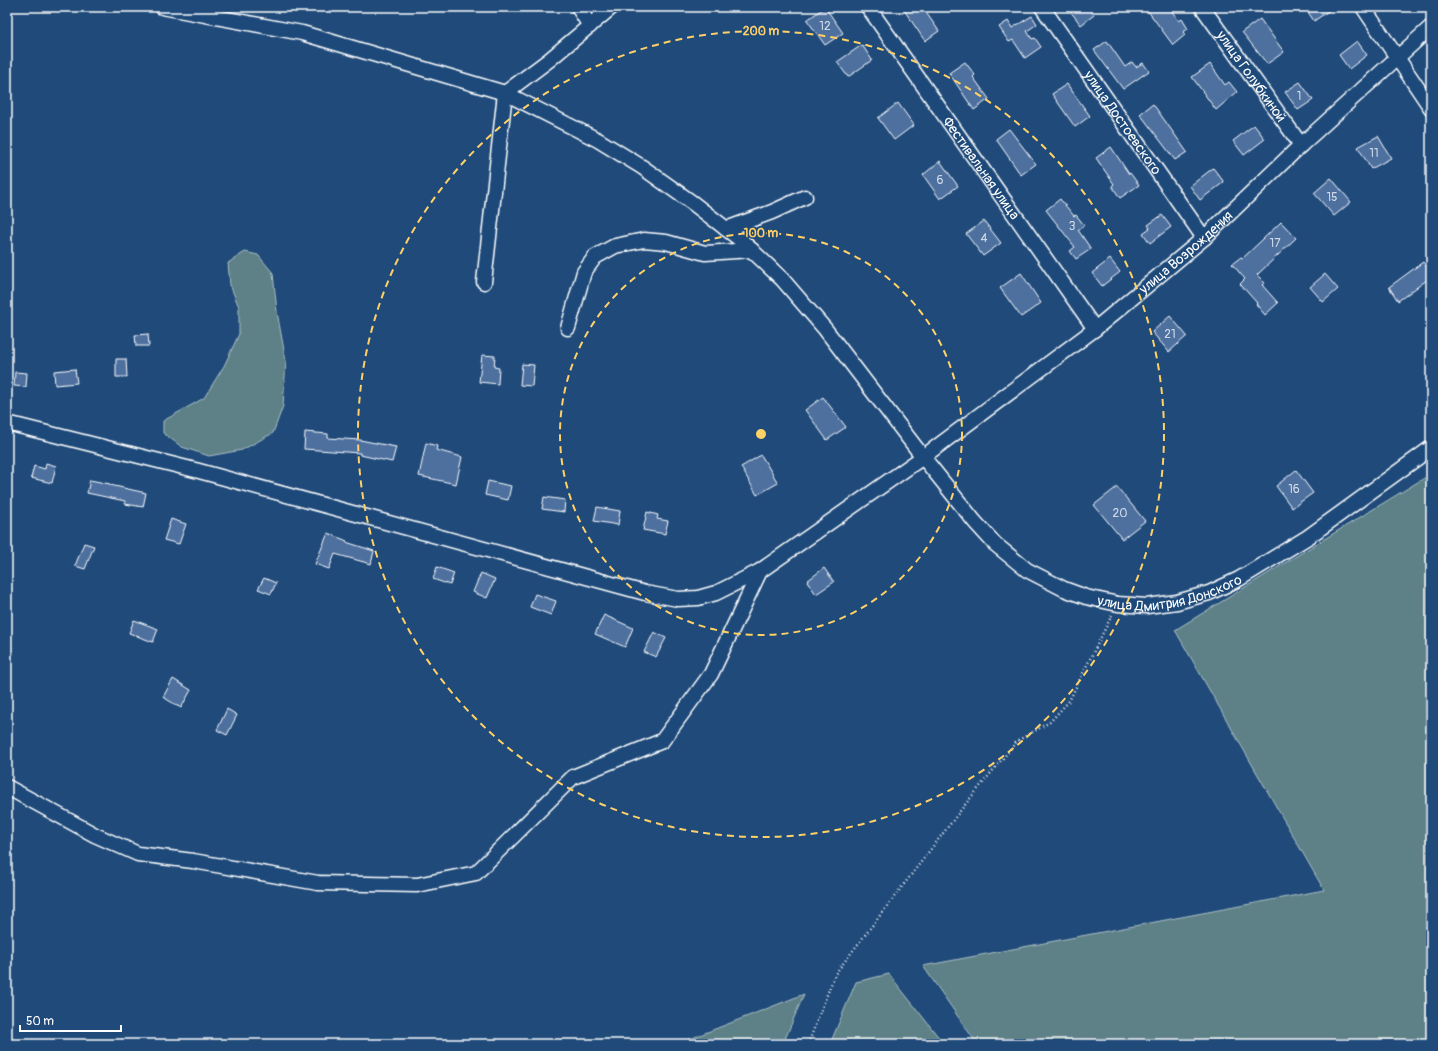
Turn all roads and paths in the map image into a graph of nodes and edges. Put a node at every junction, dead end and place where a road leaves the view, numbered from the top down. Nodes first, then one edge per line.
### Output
1 (162, 7) edge
2 (578, 7) edge
3 (612, 7) edge
4 (868, 7) edge
5 (1042, 7) edge
6 (1202, 7) edge
7 (1363, 7) edge
8 (590, 26) junction
9 (1431, 27) edge
10 (1397, 56) junction
11 (505, 93) junction
12 (1431, 108) edge
13 (1301, 145) junction
14 (805, 197) dead end
15 (726, 229) junction
16 (1204, 238) junction
17 (752, 250) junction
18 (484, 282) dead end
19 (568, 328) dead end
20 (1096, 329) junction
21 (7, 423) edge
22 (1431, 448) edge
23 (923, 457) junction
24 (760, 571) junction
25 (1118, 604) junction
26 (7, 787) edge
27 (808, 1044) edge

1 - 11 street, улица Дмитрия Донского
2 - 8 street
3 - 8 street
4 - 20 street, Фестивальная улица
5 - 16 street, улица Достоевского
6 - 13 street, улица Голубкиной
7 - 10 street
8 - 11 street
9 - 10 street, улица Возрождения
10 - 12 street
10 - 13 street, улица Возрождения
11 - 15 street, улица Дмитрия Донского
11 - 18 street
13 - 16 street, улица Возрождения
14 - 15 street
15 - 17 street, улица Дмитрия Донского
16 - 20 street, улица Возрождения
17 - 19 street
17 - 23 street, улица Дмитрия Донского
20 - 23 street, улица Возрождения
21 - 24 street, улица Возрождения
22 - 25 street, улица Дмитрия Донского
23 - 24 street, улица Возрождения
23 - 25 street, улица Дмитрия Донского
24 - 26 street
25 - 27 path

